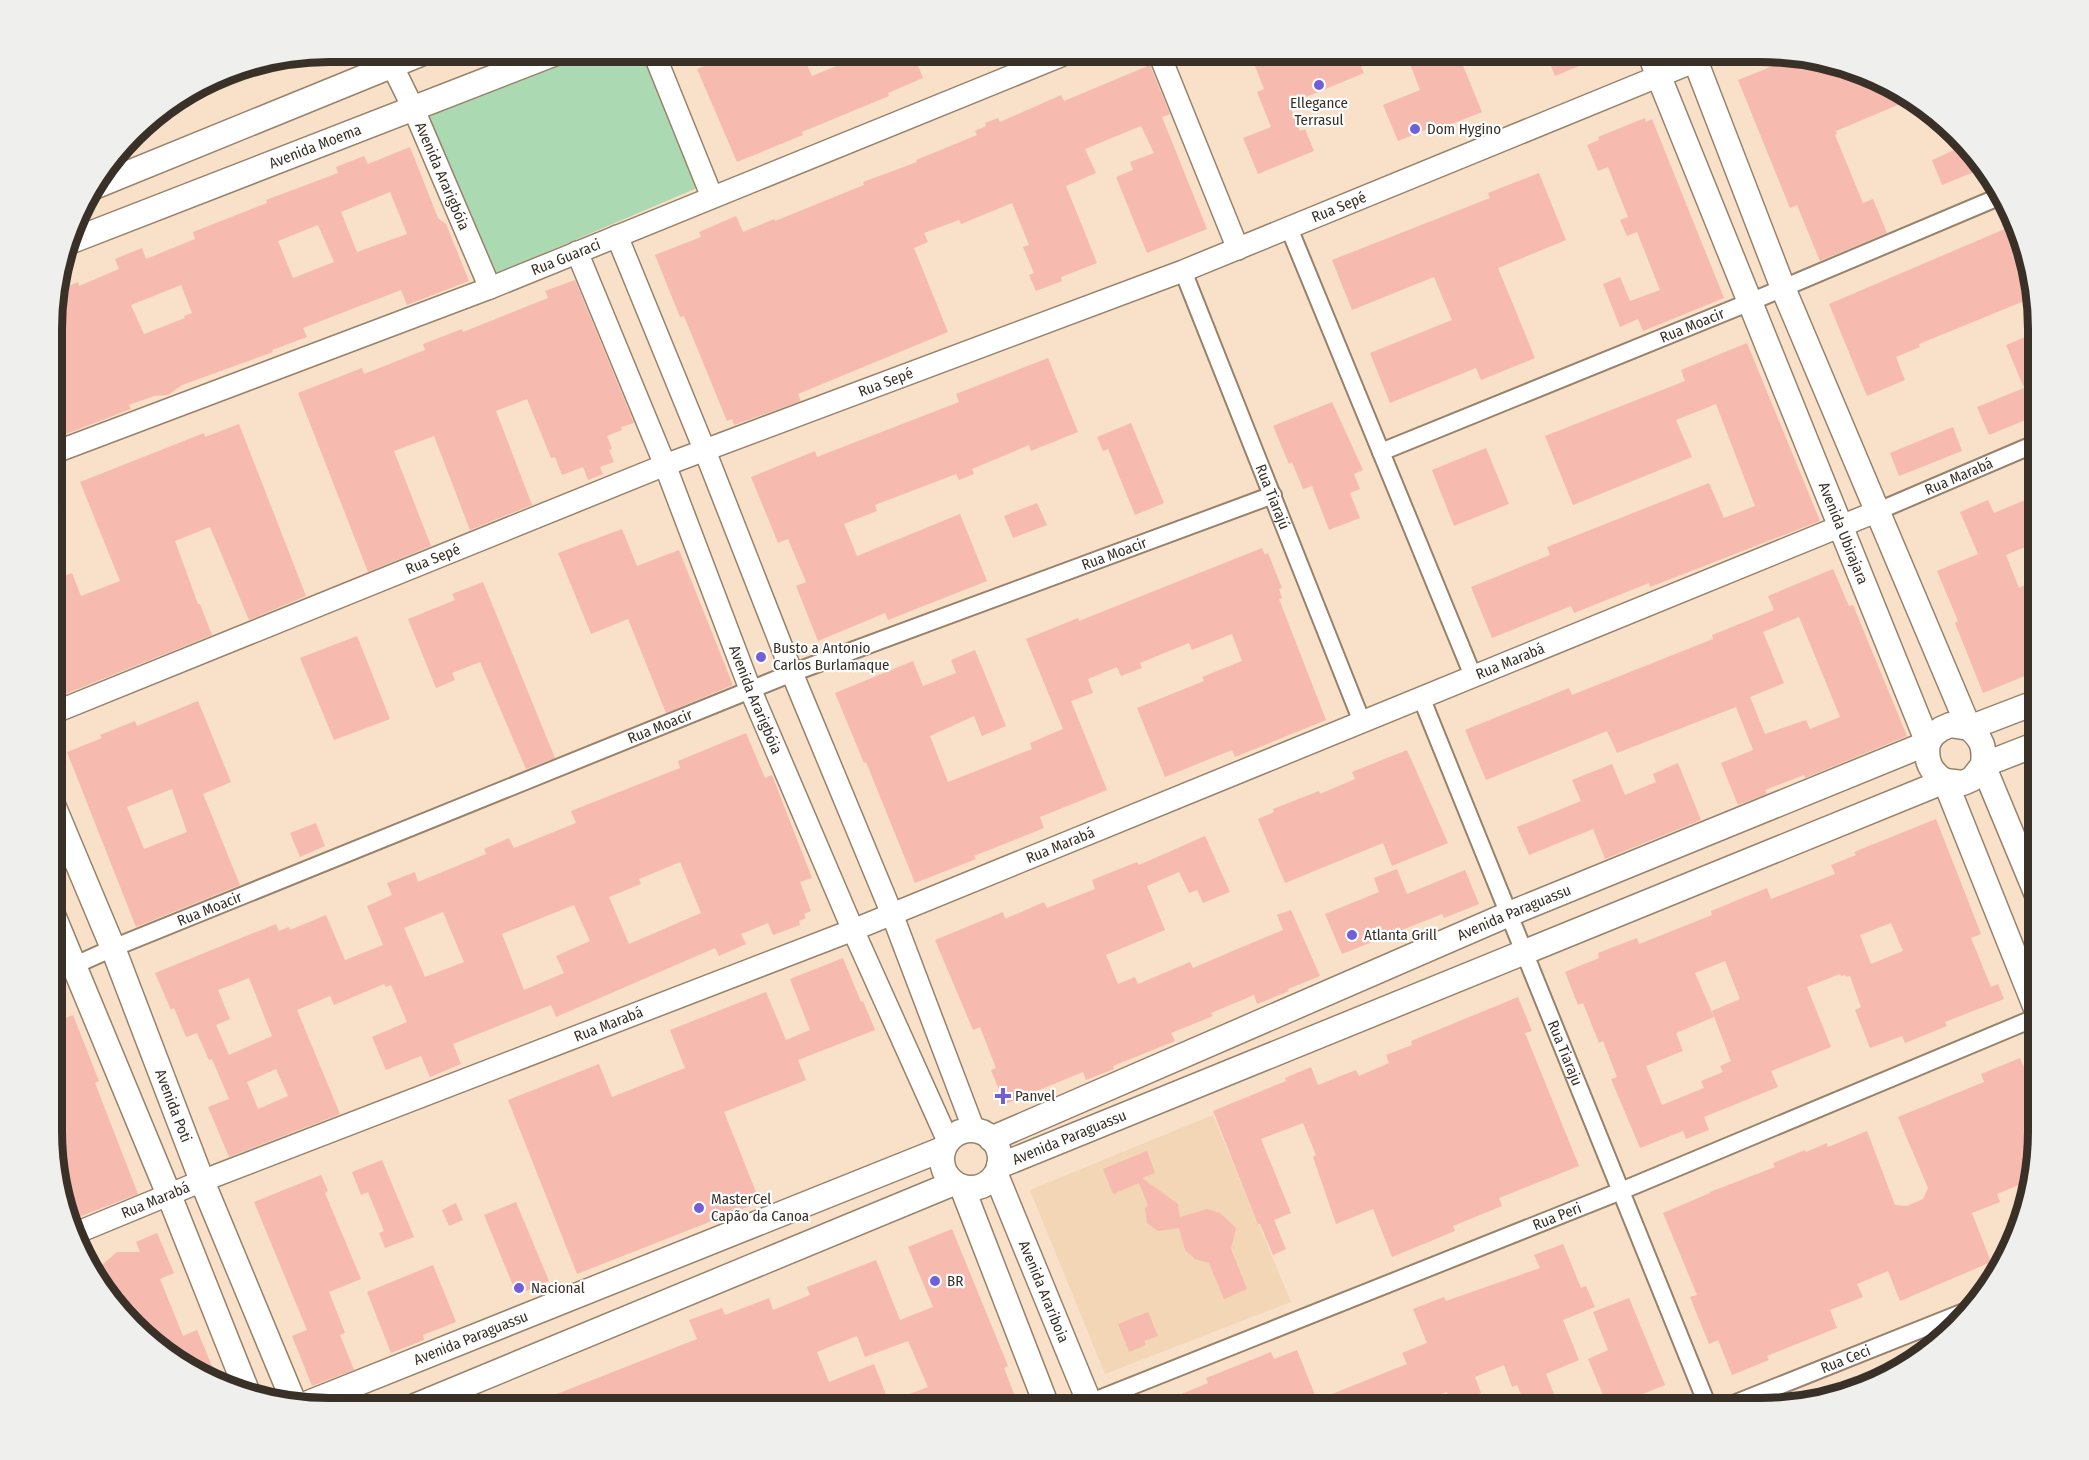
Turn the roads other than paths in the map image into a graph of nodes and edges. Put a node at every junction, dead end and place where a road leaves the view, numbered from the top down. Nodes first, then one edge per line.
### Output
1 (400, 62) edge
2 (534, 62) edge
3 (657, 62) edge
4 (1046, 62) edge
5 (1162, 62) edge
6 (1653, 62) edge
7 (1687, 62) edge
8 (1704, 62) edge
9 (392, 65) junction
10 (1659, 75) junction
11 (414, 110) junction
12 (105, 182) edge
13 (712, 197) junction
14 (1994, 199) edge
15 (1289, 228) junction
16 (616, 237) junction
17 (78, 239) edge
18 (1238, 249) junction
19 (577, 252) junction
20 (1184, 271) junction
21 (490, 288) junction
22 (1783, 288) junction
23 (1750, 302) junction
24 (2028, 447) edge
25 (62, 450) edge
26 (705, 451) junction
27 (1381, 452) junction
28 (665, 465) junction
29 (1273, 495) junction
30 (1878, 511) junction
31 (1841, 527) junction
32 (792, 673) junction
33 (1473, 676) junction
34 (750, 689) junction
35 (1421, 697) junction
36 (2028, 705) edge
37 (62, 709) edge
38 (1362, 722) junction
39 (1969, 728) junction
40 (1928, 743) junction
41 (2028, 748) edge
42 (1983, 765) junction
43 (1945, 781) junction
44 (62, 826) edge
45 (2028, 873) edge
46 (892, 914) junction
47 (1509, 914) junction
48 (853, 930) junction
49 (62, 935) edge
50 (113, 948) junction
51 (1524, 952) junction
52 (76, 965) junction
53 (62, 971) edge
54 (2028, 988) edge
55 (2028, 1021) edge
56 (983, 1135) junction
57 (946, 1145) junction
58 (998, 1170) junction
59 (202, 1181) junction
60 (958, 1185) junction
61 (1621, 1191) junction
62 (169, 1195) junction
63 (81, 1231) edge
64 (1952, 1317) edge
65 (244, 1384) edge
66 (291, 1395) edge
67 (321, 1398) edge
68 (435, 1398) edge
69 (1044, 1398) edge
70 (1082, 1398) edge
71 (1107, 1398) edge
72 (1705, 1398) edge
73 (1748, 1398) edge

1 - 9 main road
2 - 11 main road, Avenida Moema
3 - 13 street
4 - 13 street, Rua Guaraci
5 - 18 street
6 - 10 main road, Avenida Ubirajara
7 - 10 street, Rua Sepé
8 - 22 main road
9 - 11 street, Avenida Ararigbóia
9 - 12 main road
10 - 15 street, Rua Sepé
10 - 23 main road, Avenida Ubirajara
11 - 17 main road, Avenida Moema
11 - 21 street, Avenida Ararigbóia
13 - 16 street, Rua Guaraci
14 - 22 street, Rua Moacir
15 - 18 street, Rua Sepé
15 - 27 street
16 - 19 street, Rua Guaraci
16 - 26 street
18 - 20 street, Rua Sepé
19 - 21 street, Rua Guaraci
19 - 28 street, Avenida Ararigbóia
20 - 26 street, Rua Sepé
20 - 29 street, Rua Tiarajú
21 - 25 street, Rua Guaraci
22 - 23 street, Rua Moacir
22 - 30 main road
23 - 27 street, Rua Moacir
23 - 31 main road, Avenida Ubirajara
24 - 30 street, Rua Marabá
26 - 28 street, Rua Sepé
26 - 32 street
27 - 33 street
28 - 34 street, Avenida Ararigbóia
28 - 37 street, Rua Sepé
29 - 32 street, Rua Moacir
29 - 38 street, Rua Tiarajú
30 - 31 street, Rua Marabá
30 - 39 main road
31 - 33 street, Rua Marabá
31 - 40 main road, Avenida Ubirajara
32 - 34 street, Rua Moacir
32 - 46 street
33 - 35 street, Rua Marabá
34 - 48 street, Avenida Ararigbóia
34 - 50 street, Rua Moacir
35 - 38 street, Rua Marabá
35 - 47 street, Rua Tiaraju
36 - 39 main road, Avenida Paraguassu
38 - 46 street, Rua Marabá
39 - 40 main road, Avenida Paraguassu
39 - 42 main road
40 - 43 main road, Avenida Ubirajara
40 - 47 main road, Avenida Paraguassu
41 - 42 main road, Avenida Paraguassu
42 - 43 main road, Avenida Paraguassu
42 - 45 main road
43 - 51 main road, Avenida Paraguassu
43 - 54 main road, Avenida Ubirajara
44 - 50 main road, Avenida Poti
46 - 48 street, Rua Marabá
46 - 56 street
47 - 51 street, Rua Tiaraju
47 - 56 main road, Avenida Paraguassu
48 - 57 street, Avenida Ararigbóia
48 - 59 street, Rua Marabá
49 - 52 main road
50 - 52 street, Rua Moacir
50 - 59 main road, Avenida Poti
51 - 58 main road, Avenida Paraguassu
51 - 61 street, Rua Tiaraju
52 - 53 street, Rua Moacir
52 - 62 main road
55 - 61 street, Rua Peri
56 - 57 main road
56 - 58 main road
57 - 60 main road
57 - 67 main road, Avenida Paraguassu
58 - 60 main road
58 - 70 main road, Avenida Arariboia
59 - 62 street, Rua Marabá
59 - 66 main road, Avenida Poti
60 - 68 main road
60 - 69 main road
61 - 71 street, Rua Peri
61 - 72 street, Rua Tiaraju
62 - 63 street, Rua Marabá
62 - 65 main road
64 - 73 street, Rua Ceci

